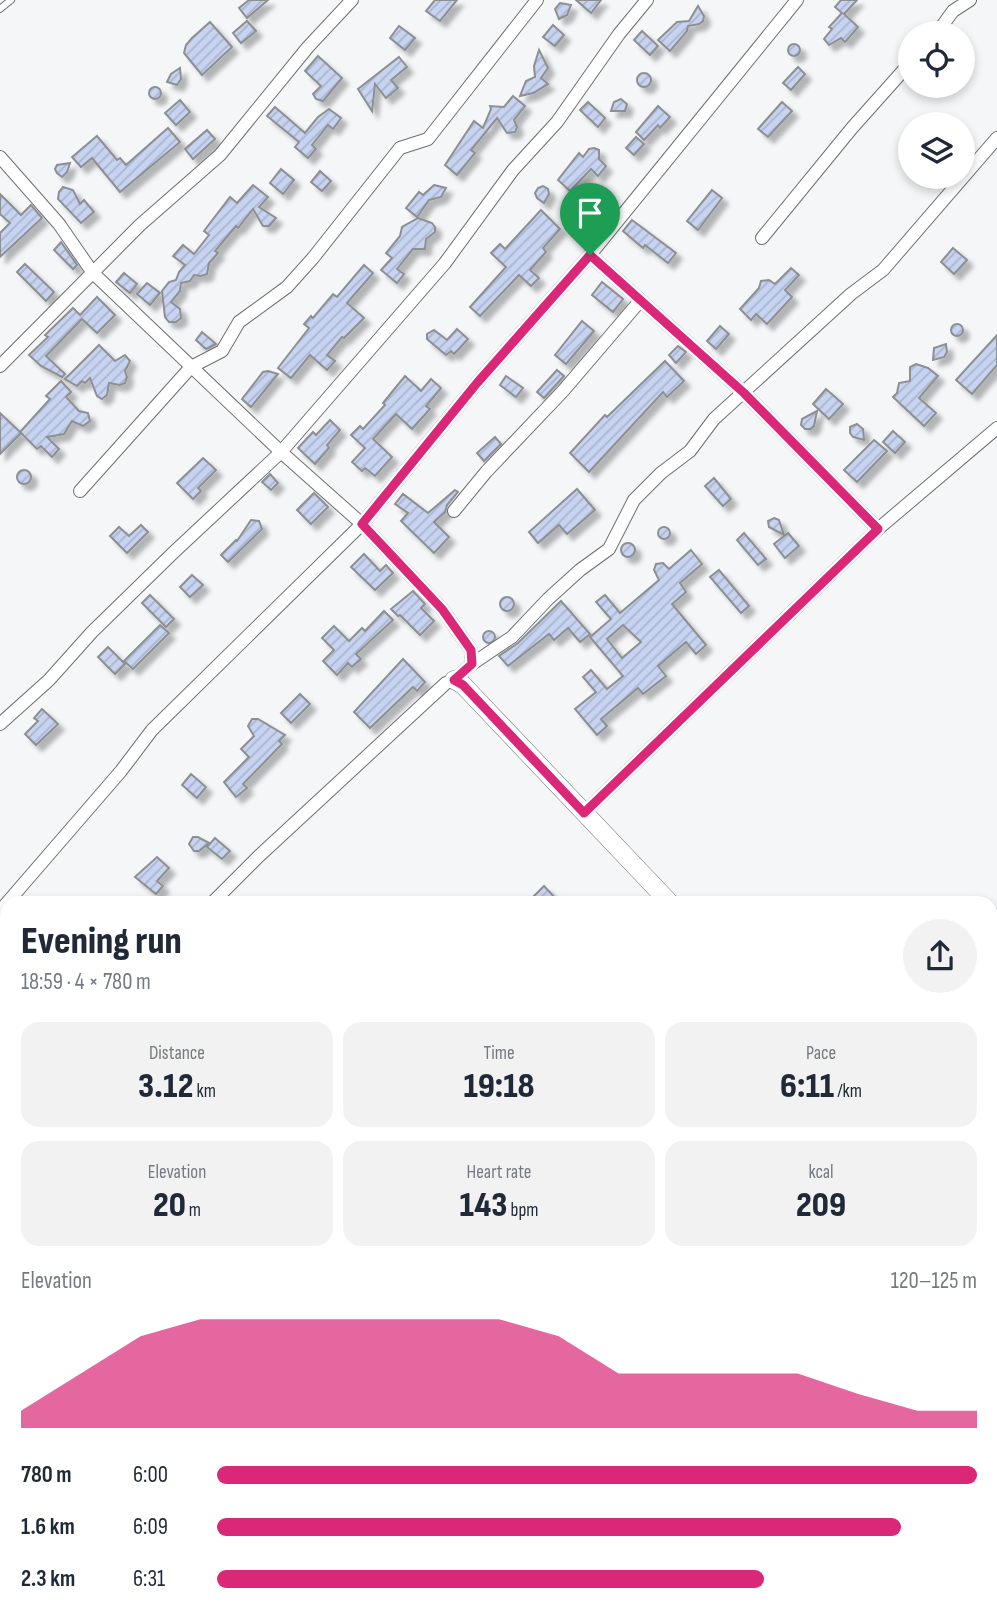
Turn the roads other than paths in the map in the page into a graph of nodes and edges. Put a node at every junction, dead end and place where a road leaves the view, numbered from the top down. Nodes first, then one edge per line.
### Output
1 (11, 0) edge
2 (352, 0) edge
3 (537, 0) edge
4 (647, 0) edge
5 (797, 0) edge
6 (970, 0) edge
7 (0, 9) edge
8 (946, 21) edge
9 (898, 76) edge
10 (997, 138) edge
11 (0, 157) edge
12 (762, 238) dead end
13 (590, 255) junction
14 (93, 273) junction
15 (640, 301) junction
16 (0, 366) edge
17 (191, 367) junction
18 (744, 393) junction
19 (997, 428) edge
20 (281, 452) junction
21 (80, 491) dead end
22 (454, 511) dead end
23 (362, 524) junction
24 (878, 529) junction
25 (472, 664) junction
26 (454, 680) junction
27 (0, 724) edge
28 (584, 813) junction
29 (13, 896) edge
30 (219, 896) edge
31 (663, 896) edge

1 - 7 lane
2 - 14 street
3 - 17 street
4 - 20 street
5 - 13 street
6 - 8 street
9 - 12 street
10 - 18 street
11 - 14 street
13 - 15 street
13 - 23 street
14 - 16 street
14 - 17 street
15 - 18 street
15 - 22 street
17 - 20 street
17 - 21 street
18 - 24 street
18 - 25 street
19 - 24 street
20 - 23 street
20 - 27 street
23 - 25 street
23 - 29 street
24 - 28 street
25 - 26 street
26 - 28 street
26 - 30 street
28 - 31 street

